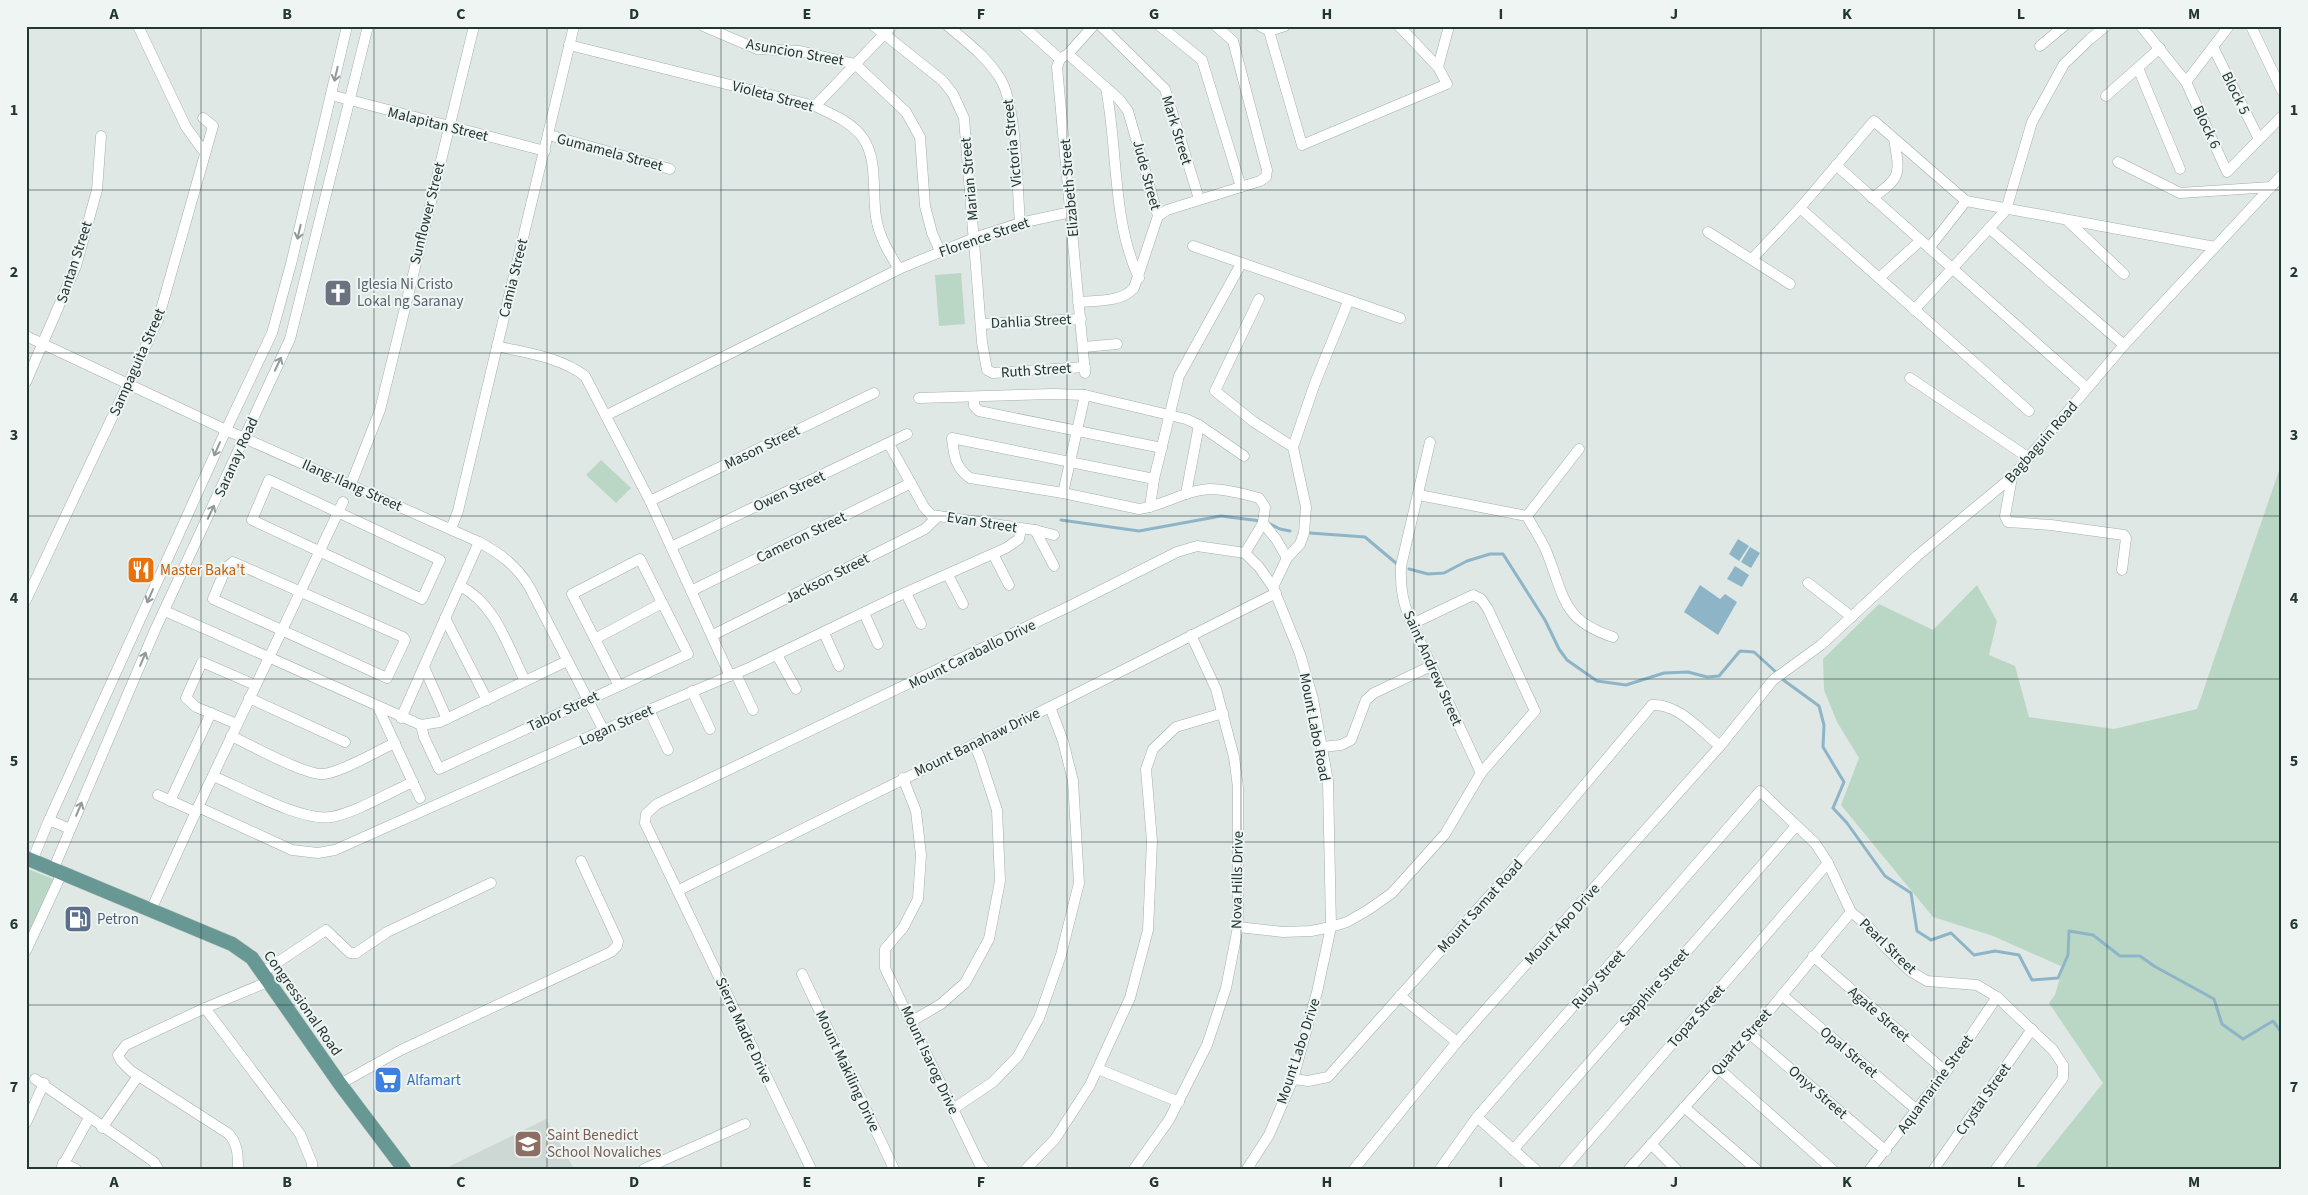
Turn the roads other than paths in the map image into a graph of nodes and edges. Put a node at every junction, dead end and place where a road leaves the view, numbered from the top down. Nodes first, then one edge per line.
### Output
1 (138, 26) edge
2 (347, 26) edge
3 (368, 26) edge
4 (474, 26) edge
5 (574, 26) edge
6 (703, 26) edge
7 (874, 26) edge
8 (892, 26) edge
9 (948, 26) edge
10 (1023, 26) edge
11 (1093, 26) edge
12 (1101, 26) edge
13 (1160, 26) edge
14 (1216, 26) edge
15 (1285, 26) edge
16 (1399, 26) edge
17 (1449, 26) edge
18 (2064, 26) edge
19 (2106, 26) edge
20 (2141, 26) edge
21 (2229, 26) edge
22 (2251, 26) edge
23 (1264, 29) edge
24 (885, 35) junction
25 (569, 45) junction
26 (2040, 46) dead end
27 (2213, 47) junction
28 (2160, 48) junction
29 (1064, 57) junction
30 (855, 64) junction
31 (1438, 66) junction
32 (2138, 68) junction
33 (2186, 82) junction
34 (1106, 88) junction
35 (2282, 91) edge
36 (331, 95) junction
37 (2106, 96) dead end
38 (348, 101) junction
39 (815, 106) junction
40 (2282, 116) edge
41 (203, 118) dead end
42 (448, 126) junction
43 (549, 135) junction
44 (101, 136) dead end
45 (1894, 139) junction
46 (2259, 139) junction
47 (545, 150) junction
48 (205, 153) junction
49 (2118, 162) dead end
50 (1836, 166) junction
51 (670, 168) dead end
52 (2180, 170) dead end
53 (2282, 175) edge
54 (2271, 187) junction
55 (1241, 188) junction
56 (1872, 198) junction
57 (1199, 199) junction
58 (1966, 201) junction
59 (1800, 208) junction
60 (2006, 210) junction
61 (1071, 212) junction
62 (1158, 216) junction
63 (2068, 222) junction
64 (1020, 224) junction
65 (1989, 228) junction
66 (1708, 232) dead end
67 (974, 238) junction
68 (1920, 241) junction
69 (1193, 246) dead end
70 (2215, 247) junction
71 (1929, 248) junction
72 (940, 251) junction
73 (1752, 259) junction
74 (1241, 264) junction
75 (899, 269) junction
76 (1952, 269) junction
77 (2124, 274) dead end
78 (1139, 278) junction
79 (1879, 278) junction
80 (1790, 284) dead end
81 (1259, 299) dead end
82 (1078, 302) junction
83 (1348, 302) junction
84 (1914, 310) junction
85 (1400, 318) dead end
86 (1080, 319) junction
87 (981, 324) junction
88 (26, 336) edge
89 (44, 344) junction
90 (1117, 344) dead end
91 (2124, 345) junction
92 (496, 346) junction
93 (1084, 346) junction
94 (987, 370) joint
95 (1085, 370) joint
96 (1910, 378) dead end
97 (26, 382) edge
98 (128, 382) junction
99 (2087, 388) junction
100 (874, 393) dead end
101 (1085, 395) junction
102 (919, 398) dead end
103 (974, 398) junction
104 (2029, 411) dead end
105 (1169, 414) junction
106 (607, 416) junction
107 (1198, 425) junction
108 (226, 430) junction
109 (1076, 431) junction
110 (907, 434) dead end
111 (244, 438) junction
112 (1430, 442) dead end
113 (889, 444) junction
114 (1293, 447) junction
115 (1162, 448) junction
116 (1579, 449) dead end
117 (1244, 456) dead end
118 (2029, 458) junction
119 (1069, 462) junction
120 (2012, 477) junction
121 (1154, 479) junction
122 (911, 483) junction
123 (351, 484) junction
124 (1063, 492) junction
125 (1186, 494) junction
126 (1419, 495) junction
127 (650, 501) junction
128 (343, 502) dead end
129 (1150, 507) junction
130 (338, 512) junction
131 (938, 516) junction
132 (1526, 516) junction
133 (1263, 523) junction
134 (451, 529) junction
135 (1021, 529) junction
136 (1035, 530) junction
137 (1054, 536) dead end
138 (479, 542) junction
139 (671, 547) junction
140 (319, 551) junction
141 (1244, 553) junction
142 (993, 554) junction
143 (1287, 558) junction
144 (1054, 566) dead end
145 (2122, 570) dead end
146 (948, 575) junction
147 (1808, 583) dead end
148 (1009, 585) dead end
149 (460, 586) junction
150 (300, 590) junction
151 (1274, 590) junction
152 (691, 591) junction
153 (906, 593) junction
154 (26, 600) edge
155 (662, 603) junction
156 (963, 604) dead end
157 (165, 611) junction
158 (864, 613) junction
159 (1852, 617) junction
160 (445, 618) junction
161 (921, 624) dead end
162 (1412, 624) junction
163 (282, 629) junction
164 (824, 633) junction
165 (713, 635) junction
166 (1191, 635) junction
167 (1613, 637) dead end
168 (595, 639) junction
169 (878, 644) dead end
170 (778, 655) junction
171 (268, 658) junction
172 (567, 661) junction
173 (839, 666) dead end
174 (1431, 666) junction
175 (424, 667) junction
176 (733, 675) junction
177 (1773, 680) joint
178 (525, 681) junction
179 (255, 685) junction
180 (619, 686) junction
181 (796, 689) dead end
182 (692, 691) junction
183 (249, 698) junction
184 (487, 700) junction
185 (588, 700) junction
186 (378, 707) junction
187 (1050, 707) junction
188 (649, 710) junction
189 (753, 710) dead end
190 (211, 713) junction
191 (1223, 713) junction
192 (401, 718) junction
193 (447, 719) junction
194 (237, 724) junction
195 (421, 725) junction
196 (710, 729) dead end
197 (604, 730) junction
198 (232, 736) junction
199 (345, 742) dead end
200 (395, 743) junction
201 (974, 744) junction
202 (1322, 746) junction
203 (1720, 746) junction
204 (668, 750) dead end
205 (1481, 773) junction
206 (213, 776) junction
207 (903, 778) junction
208 (412, 782) junction
209 (1760, 791) joint
210 (158, 795) dead end
211 (420, 798) dead end
212 (170, 801) junction
213 (656, 804) joint
214 (197, 809) junction
215 (49, 820) junction
216 (1796, 826) junction
217 (70, 829) junction
218 (29, 860) edge
219 (581, 861) dead end
220 (1828, 864) junction
221 (58, 871) junction
222 (491, 883) dead end
223 (679, 890) junction
224 (151, 910) junction
225 (1851, 912) junction
226 (1331, 926) junction
227 (1238, 927) junction
228 (26, 952) edge
229 (1813, 956) junction
230 (802, 974) dead end
231 (266, 976) junction
232 (1782, 995) junction
233 (1400, 996) junction
234 (1997, 996) junction
235 (205, 1008) junction
236 (912, 1021) junction
237 (2032, 1028) junction
238 (1750, 1034) junction
239 (1457, 1042) junction
240 (1718, 1068) junction
241 (1098, 1069) junction
242 (1946, 1072) junction
243 (138, 1076) junction
244 (1292, 1079) junction
245 (340, 1084) junction
246 (1179, 1102) junction
247 (1684, 1107) junction
248 (953, 1109) junction
249 (1917, 1110) junction
250 (1477, 1117) junction
251 (89, 1118) junction
252 (26, 1122) edge
253 (745, 1124) dead end
254 (102, 1128) junction
255 (1651, 1144) junction
256 (1513, 1150) junction
257 (1886, 1151) junction
258 (663, 1165) edge
259 (62, 1166) edge
260 (1444, 1168) edge
261 (76, 1169) edge
262 (158, 1169) edge
263 (238, 1169) edge
264 (312, 1169) edge
265 (404, 1169) edge
266 (644, 1169) edge
267 (811, 1169) edge
268 (894, 1169) edge
269 (984, 1169) edge
270 (1026, 1169) edge
271 (1134, 1169) edge
272 (1247, 1169) edge
273 (1354, 1169) edge
274 (1535, 1169) edge
275 (1564, 1169) edge
276 (1629, 1169) edge
277 (1676, 1169) edge
278 (1756, 1169) edge
279 (1832, 1169) edge
280 (1870, 1169) edge
281 (1934, 1169) edge
282 (1996, 1169) edge

1 - 48 street
2 -> 36 street, Saranay Road
3 - 38 street, Saranay Road
4 - 42 street, Sunflower Street
5 - 25 street, Camia Street
6 - 30 street, Asuncion Street
7 - 24 street, Marian Street
8 - 24 street
9 - 64 street, Victoria Street
10 - 29 street
11 - 29 street
12 - 57 street, Mark Street
13 - 55 street
14 - 55 street
15 - 23 street
16 - 31 street
17 - 31 street
18 - 26 street
19 - 60 street
20 - 28 street, Block 6
21 - 27 street
22 - 35 street
23 - 31 street
24 - 30 street
24 - 67 street, Marian Street
25 - 39 street, Violeta Street
25 - 43 street, Camia Street
27 - 33 street
27 - 46 street, Block 5
28 - 32 street
28 - 33 street, Block 6
29 - 34 street, Jude Street
29 - 61 street, Elizabeth Street
30 - 39 street
30 - 72 street, Asuncion Street
32 - 37 street
32 - 52 street
33 - 46 street, Block 6
34 - 62 street, Jude Street
34 - 78 street
36 - 38 street, Malapitan Street
36 -> 108 street, Saranay Road
38 - 42 street, Malapitan Street
111 -> 38 street, Saranay Road
39 - 75 street, Violeta Street
40 - 46 street
41 - 48 street, Sampaguita Street
42 - 47 street, Malapitan Street
42 - 123 street, Sunflower Street
43 - 47 street, Camia Street
43 - 51 street, Gumamela Street
44 - 89 street, Santan Street
45 - 50 street
45 - 56 street
45 - 58 street
47 - 92 street, Camia Street
48 - 98 street, Sampaguita Street
49 - 54 street
50 - 56 street
50 - 59 street
53 - 54 street, Bagbaguin Road
54 - 70 street, Bagbaguin Road
55 - 57 street
56 - 68 street
57 - 62 street
58 - 60 street
58 - 71 street
59 - 73 street
59 - 79 street
60 - 63 street
60 - 65 street
61 - 64 street, Florence Street
61 - 82 street, Elizabeth Street
62 - 78 street, Jude Street
63 - 70 street
63 - 77 street
64 - 67 street, Florence Street
65 - 76 street
65 - 91 street
66 - 73 street
67 - 72 street, Florence Street
67 - 87 street, Marian Street
68 - 71 street
68 - 79 street
69 - 74 street
70 - 91 street, Bagbaguin Road
71 - 76 street
72 - 75 street, Florence Street
73 - 80 street
74 - 83 street
74 - 105 street
75 - 106 street, Florence Street
76 - 84 street
76 - 99 street
78 - 82 street, Jude Street
79 - 84 street
81 - 114 street
82 - 86 street, Elizabeth Street
83 - 85 street
83 - 114 street
84 - 104 street
86 - 87 street, Dahlia Street
86 - 93 street, Elizabeth Street
87 - 94 street, Marian Street
88 - 89 street, Ilang-Ilang Street
89 - 97 street, Santan Street
89 - 98 street, Ilang-Ilang Street
90 - 93 street
91 - 99 street, Bagbaguin Road
92 - 106 street
92 - 134 street, Camia Street
93 - 95 street, Elizabeth Street
94 - 95 street, Ruth Street
96 - 118 street
98 - 108 street, Ilang-Ilang Street
98 - 154 street, Sampaguita Street
99 - 118 street, Bagbaguin Road
100 - 127 street, Mason Street
101 - 103 street
101 - 105 street
101 - 109 street
102 - 103 street
103 - 109 street
105 - 107 street
105 - 115 street
106 - 127 street
107 - 117 street
107 - 125 street
108 - 111 street, Ilang-Ilang Street
108 -> 215 street, Saranay Road
109 - 115 street
109 - 119 street
110 - 113 street, Owen Street
111 - 123 street, Ilang-Ilang Street
157 -> 111 street, Saranay Road
112 - 126 street, Saint Andrew Street
113 - 122 street, Evan Street
113 - 139 street, Owen Street
114 - 143 street
115 - 121 street
116 - 132 street
118 - 120 street, Bagbaguin Road
119 - 121 street
119 - 124 street
119 - 124 street
120 - 145 street
120 - 159 street, Bagbaguin Road
121 - 129 street
122 - 131 street, Evan Street
122 - 152 street, Cameron Street
123 - 134 street, Ilang-Ilang Street
124 - 129 street
125 - 129 street
125 - 133 street
126 - 132 street
126 - 162 street, Saint Andrew Street
127 - 139 street
128 - 130 street
130 - 140 street
130 - 140 street
130 - 140 street
131 - 135 street, Evan Street
131 - 165 street, Jackson Street
132 - 167 street
133 - 141 street
133 - 143 street
134 - 138 street, Ilang-Ilang Street
135 - 136 street, Evan Street
135 - 142 street, Logan Street
136 - 137 street, Evan Street
136 - 144 street
138 - 149 street
138 - 172 street, Ilang-Ilang Street
139 - 152 street
140 - 150 street
141 - 151 street
141 - 213 street, Mount Caraballo Drive
142 - 146 street, Logan Street
142 - 148 street
143 - 151 street
146 - 153 street, Logan Street
146 - 156 street
147 - 159 street
149 - 160 street
149 - 178 street
150 - 163 street
150 - 163 street
150 - 163 street
151 - 166 street, Mount Banahaw Drive
151 - 202 street, Mount Labo Road
152 - 165 street
153 - 158 street, Logan Street
153 - 161 street
155 - 168 street
155 - 168 street
155 - 180 street, Tabor Street
157 - 171 street
217 -> 157 street, Saranay Road
158 - 164 street, Logan Street
158 - 169 street
159 - 177 street, Bagbaguin Road
160 - 175 street
160 - 184 street
162 - 174 street, Saint Andrew Street
162 - 205 street
163 - 171 street
164 - 170 street, Logan Street
164 - 173 street
165 - 176 street
166 - 187 street, Mount Banahaw Drive
166 - 191 street, Nova Hills Drive
168 - 180 street
170 - 176 street, Logan Street
170 - 181 street
171 - 179 street
171 - 186 street
172 - 178 street
172 - 185 street, Ilang-Ilang Street
174 - 202 street
174 - 205 street, Saint Andrew Street
175 - 192 street
175 - 193 street
176 - 182 street, Logan Street
176 - 189 street
177 - 203 street, Mount Apo Drive
178 - 184 street
179 - 183 street
179 - 190 street
180 - 185 street, Tabor Street
182 - 188 street, Logan Street
182 - 196 street
183 - 194 street
183 - 199 street
184 - 193 street
185 - 195 street, Tabor Street
185 - 197 street, Ilang-Ilang Street
186 - 192 street
186 - 200 street
187 - 201 street, Mount Banahaw Drive
187 - 248 street
188 - 197 street, Logan Street
188 - 204 street
190 - 194 street
190 - 212 street
191 - 227 street, Nova Hills Drive
191 - 241 street
192 - 195 street
193 - 195 street
194 - 198 street
197 - 214 street, Logan Street
198 - 200 street
198 - 206 street
200 - 208 street
201 - 207 street, Mount Banahaw Drive
201 - 236 street
202 - 226 street, Mount Labo Road
203 - 233 street, Mount Samat Road
203 - 239 street, Mount Apo Drive
205 - 226 street
206 - 208 street
206 - 214 street
207 - 223 street, Mount Banahaw Drive
207 - 236 street, Mount Isarog Drive
208 - 211 street
209 - 216 street, Pearl Street
209 - 250 street, Ruby Street
210 - 212 street, Logan Street
212 - 214 street, Logan Street
213 - 223 street, Sierra Madre Drive
214 - 224 street
215 - 217 street
215 - 218 street, Saranay Road
216 - 220 street, Pearl Street
216 - 256 street, Sapphire Street
217 - 221 street, Saranay Road
218 - 221 main road, Congressional Road
219 - 245 street
220 - 225 street, Pearl Street
220 - 275 street, Topaz Street
221 - 224 main road, Congressional Road
221 - 228 street, Saranay Road
222 - 231 street
223 - 267 street, Sierra Madre Drive
224 - 231 main road, Congressional Road
225 - 229 street, Quartz Street
225 - 234 street, Pearl Street
226 - 227 street
226 - 244 street, Mount Labo Drive
227 - 246 street, Nova Hills Drive
229 - 232 street, Quartz Street
229 - 242 street, Agate Street
230 - 268 street, Mount Makiling Drive
231 - 235 street
231 - 245 main road, Congressional Road
232 - 238 street, Quartz Street
232 - 249 street, Opal Street
233 - 239 street
233 - 244 street, Mount Samat Road
234 - 237 street, Pearl Street
234 - 242 street, Aquamarine Street
235 - 243 street
235 - 264 street
236 - 248 street, Mount Isarog Drive
237 - 281 street, Crystal Street
237 - 282 street, Pearl Street
238 - 240 street, Quartz Street
238 - 257 street, Onyx Street
239 - 273 street, Mount Apo Drive
240 - 247 street, Quartz Street
240 - 279 street
241 - 246 street
241 - 270 street
242 - 249 street, Aquamarine Street
243 - 254 street
243 - 263 street
244 - 272 street, Mount Labo Drive
245 - 265 main road, Congressional Road
246 - 271 street, Nova Hills Drive
247 - 255 street, Quartz Street
247 - 278 street
248 - 269 street, Mount Isarog Drive
249 - 257 street, Aquamarine Street
250 - 256 street
250 - 260 street, Ruby Street
251 - 252 street
251 - 254 street
251 - 259 street
253 - 258 street
254 - 262 street
255 - 276 street, Quartz Street
255 - 277 street
256 - 274 street
257 - 280 street, Aquamarine Street
258 - 266 street
259 - 261 street

